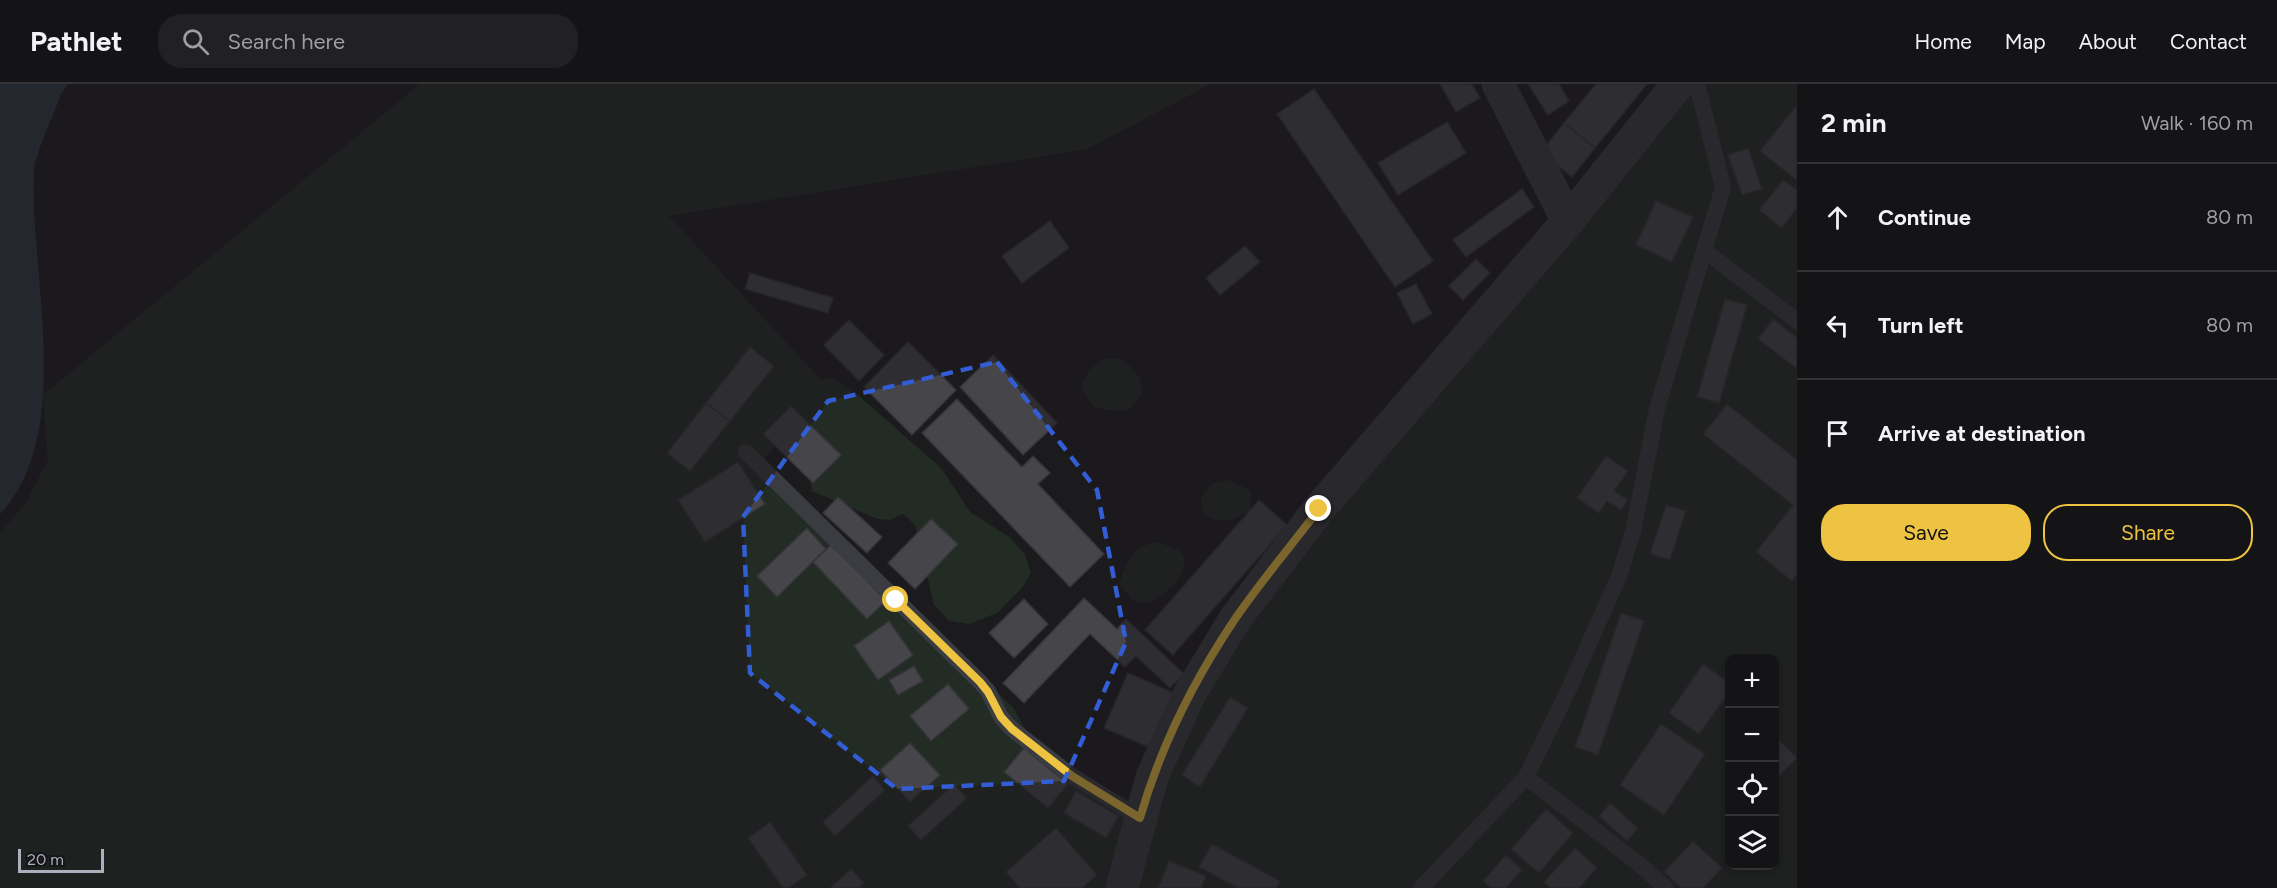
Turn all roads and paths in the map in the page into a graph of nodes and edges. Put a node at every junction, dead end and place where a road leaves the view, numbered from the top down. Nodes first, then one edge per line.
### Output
1 (1498, 84) edge
2 (1678, 84) edge
3 (1697, 84) edge
4 (1568, 221) junction
5 (1705, 252) junction
6 (1797, 321) edge
7 (746, 452) dead end
8 (1526, 777) junction
9 (1140, 818) junction
10 (1122, 888) edge
11 (1421, 888) edge
12 (1666, 888) edge

1 - 4 street
2 - 4 street
3 - 5 lane
4 - 9 street
5 - 6 lane
5 - 8 lane
7 - 9 lane
8 - 11 lane
8 - 12 lane
9 - 10 street

